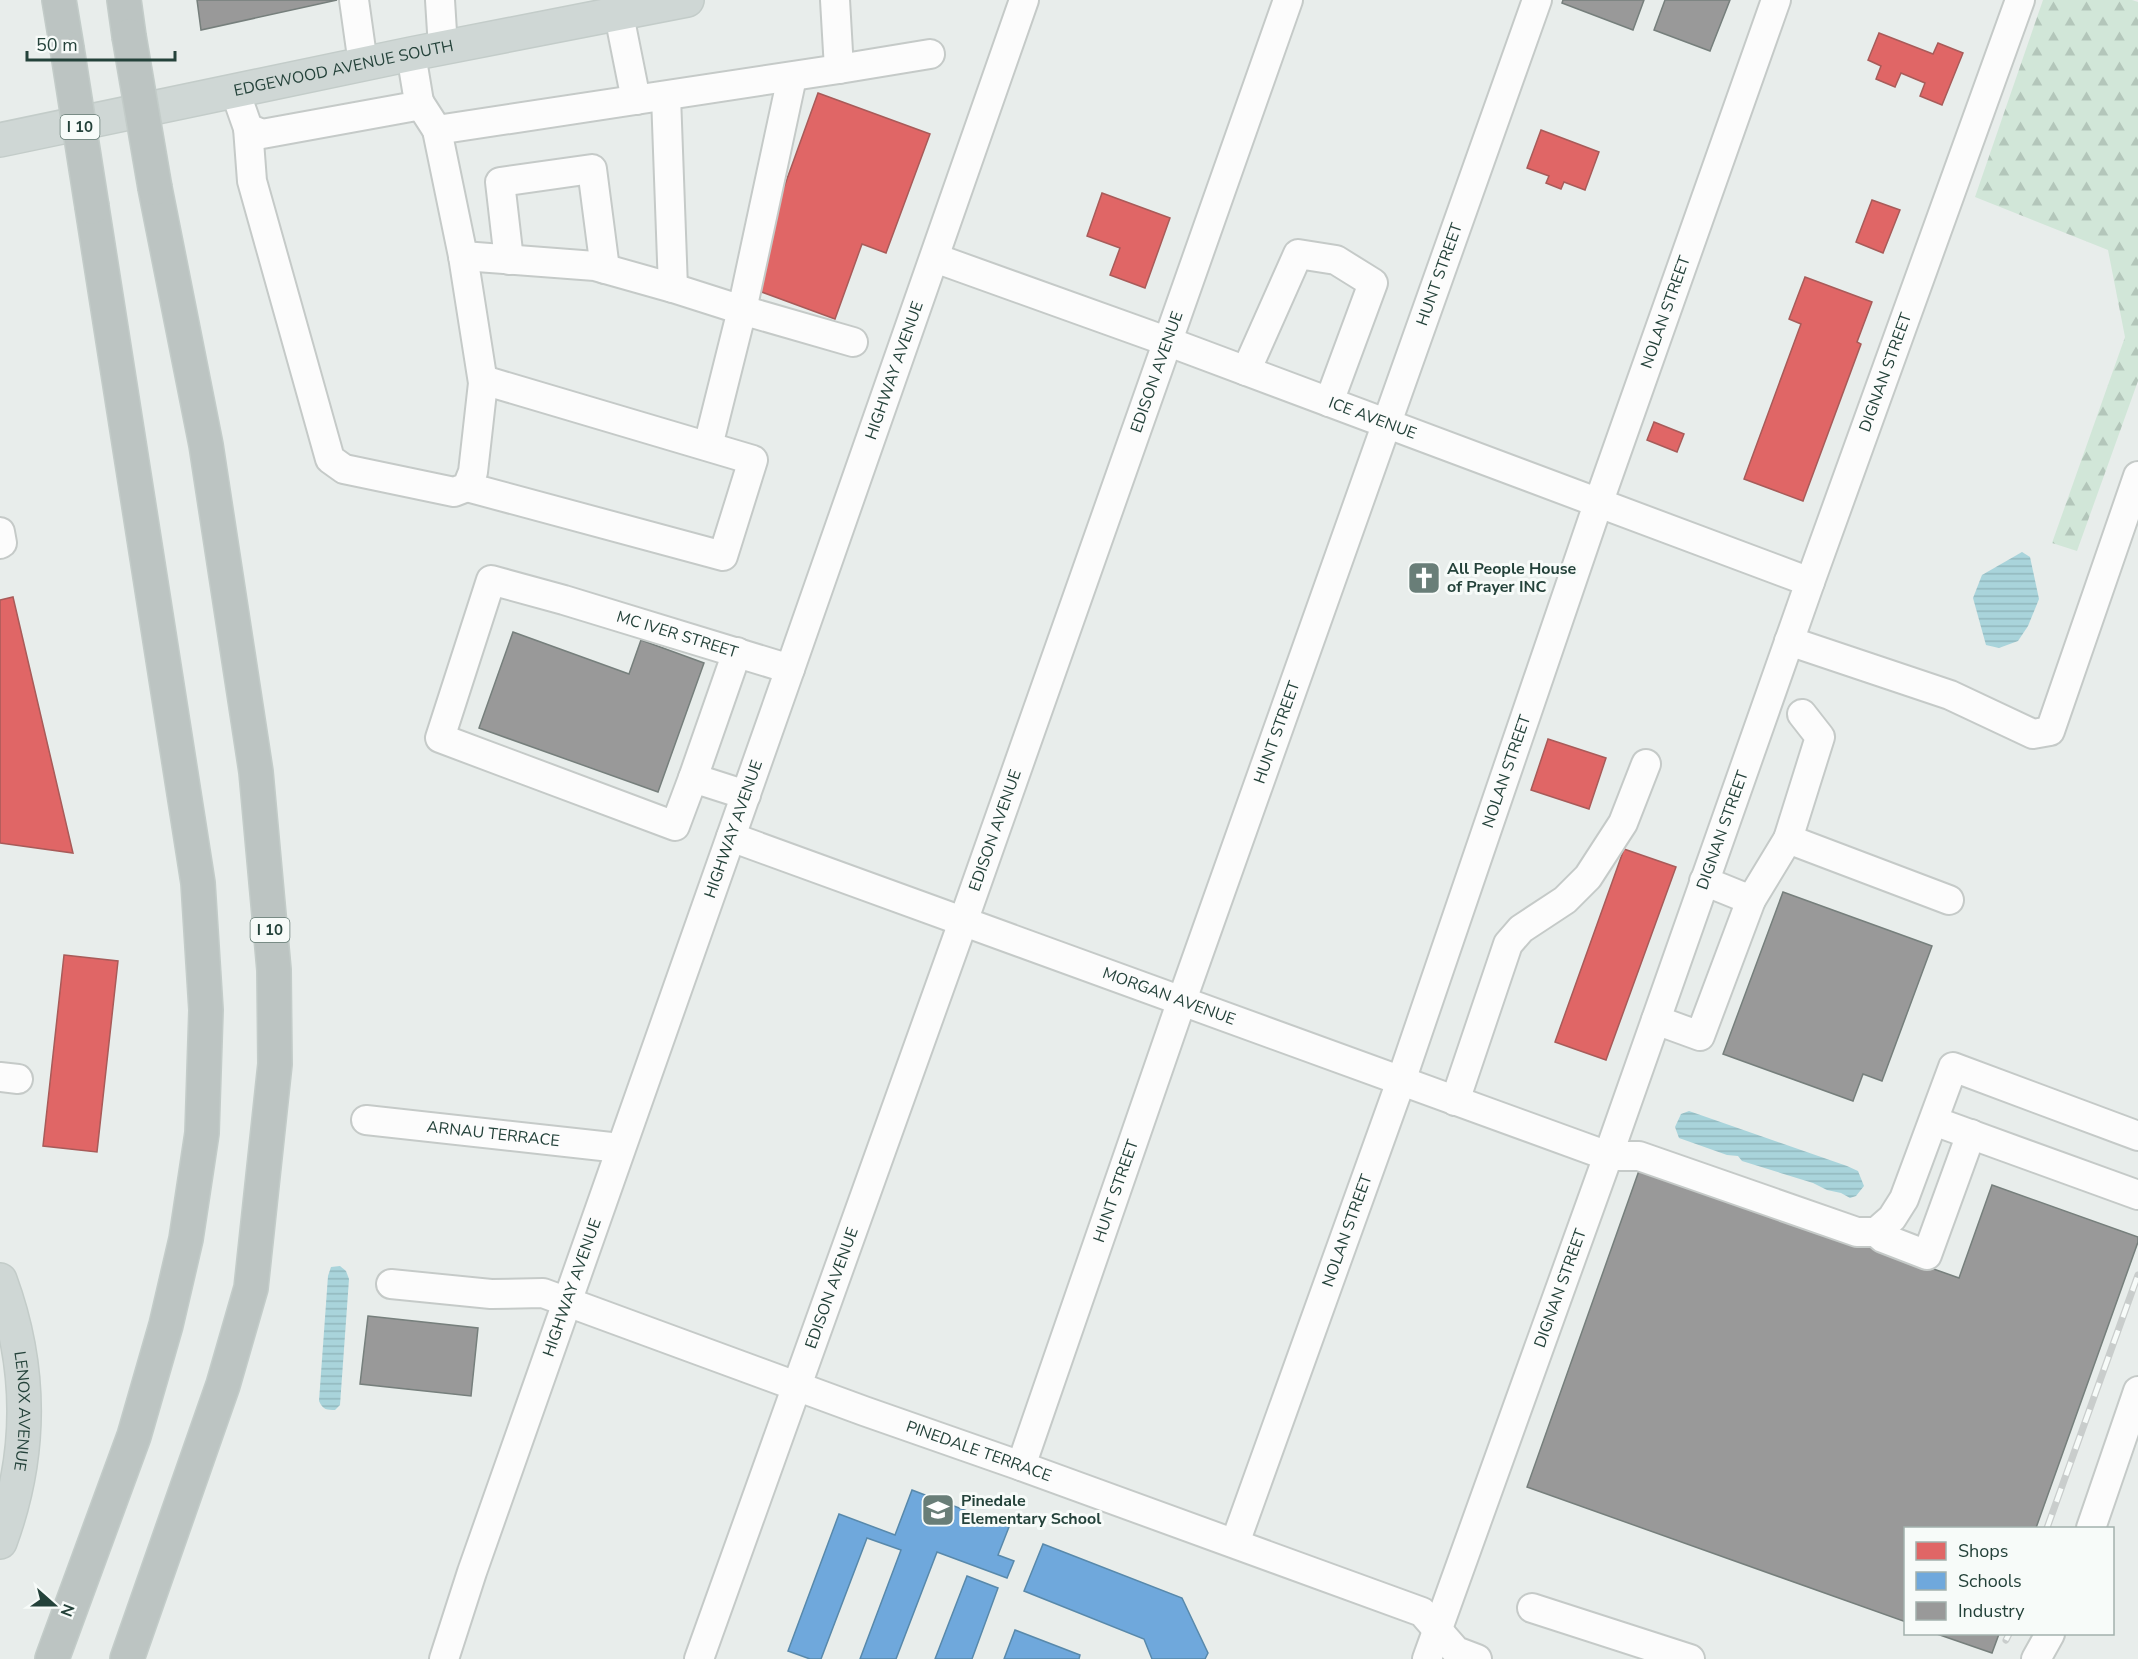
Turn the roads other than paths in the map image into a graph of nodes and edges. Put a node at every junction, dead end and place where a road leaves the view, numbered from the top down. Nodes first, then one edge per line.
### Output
1 (59, 0) edge
2 (124, 0) edge
3 (354, 0) edge
4 (440, 0) edge
5 (687, 0) edge
6 (835, 0) edge
7 (1024, 0) edge
8 (1288, 0) edge
9 (1537, 0) edge
10 (1776, 0) edge
11 (2020, 0) edge
12 (617, 7) edge
13 (427, 51) junction
14 (930, 54) dead end
15 (363, 64) junction
16 (839, 69) junction
17 (792, 77) junction
18 (235, 91) junction
19 (666, 96) junction
20 (636, 100) junction
21 (419, 102) junction
22 (248, 128) junction
23 (437, 130) junction
24 (0, 140) edge
25 (463, 256) junction
26 (935, 258) junction
27 (509, 260) junction
28 (605, 269) junction
29 (674, 288) junction
30 (742, 310) junction
31 (853, 342) dead end
32 (1169, 342) junction
33 (1246, 371) junction
34 (483, 380) junction
35 (1329, 402) junction
36 (1387, 424) junction
37 (708, 446) junction
38 (2138, 476) edge
39 (467, 487) junction
40 (1598, 504) junction
41 (0, 532) edge
42 (0, 544) edge
43 (1809, 582) junction
44 (1789, 641) junction
45 (737, 652) junction
46 (790, 669) junction
47 (1802, 714) dead end
48 (1646, 764) dead end
49 (693, 778) junction
50 (746, 795) junction
51 (731, 837) junction
52 (1788, 839) junction
53 (1704, 881) junction
54 (1751, 900) junction
55 (1949, 900) dead end
56 (963, 922) junction
57 (1182, 1000) junction
58 (1656, 1020) junction
59 (1401, 1081) junction
60 (1455, 1101) junction
61 (366, 1120) dead end
62 (1934, 1121) junction
63 (1971, 1134) junction
64 (2138, 1136) edge
65 (620, 1148) junction
66 (1608, 1156) junction
67 (2138, 1195) edge
68 (1876, 1232) junction
69 (0, 1280) edge
70 (391, 1284) dead end
71 (567, 1302) junction
72 (798, 1386) junction
73 (2138, 1391) edge
74 (1021, 1466) junction
75 (2091, 1527) edge
76 (0, 1542) edge
77 (1235, 1544) junction
78 (1532, 1608) dead end
79 (1437, 1632) junction
80 (2049, 1635) edge
81 (52, 1659) edge
82 (127, 1659) edge
83 (444, 1659) edge
84 (699, 1659) edge
85 (1427, 1659) edge
86 (1477, 1659) edge
87 (1690, 1659) edge
88 (2036, 1659) edge

1 - 81 highway, I 10, bridge
2 - 82 highway, I 10, bridge
3 - 15 street
4 - 13 street
5 - 12 main road, EDGEWOOD AVENUE SOUTH
6 - 16 street
7 - 26 street, HIGHWAY AVENUE
8 - 32 street, EDISON AVENUE
9 - 36 street, HUNT STREET
10 - 40 street, NOLAN STREET
11 - 43 street, DIGNAN STREET
12 - 13 main road, EDGEWOOD AVENUE SOUTH
12 - 20 street
13 - 15 main road, EDGEWOOD AVENUE SOUTH
13 - 21 street
14 - 16 street
15 - 18 main road, EDGEWOOD AVENUE SOUTH
16 - 17 street
17 - 19 street
17 - 30 street
18 - 22 street
18 - 24 main road, EDGEWOOD AVENUE SOUTH
19 - 20 street
19 - 29 street
20 - 23 street
21 - 22 street
21 - 23 street
22 - 39 street
23 - 25 street
25 - 27 street
25 - 34 street
26 - 32 street, ICE AVENUE
26 - 46 street, HIGHWAY AVENUE
27 - 28 street
27 - 28 street
28 - 29 street
29 - 30 street
30 - 31 street
30 - 37 street
32 - 33 street, ICE AVENUE
32 - 56 street, EDISON AVENUE
33 - 35 street, ICE AVENUE
33 - 35 street
34 - 37 street
34 - 39 street
35 - 36 street, ICE AVENUE
36 - 40 street, ICE AVENUE
36 - 57 street, HUNT STREET
37 - 39 street
38 - 44 street
40 - 43 street, ICE AVENUE
40 - 59 street, NOLAN STREET
41 - 42 street
43 - 44 street, DIGNAN STREET
44 - 53 street, DIGNAN STREET
45 - 46 street, MC IVER STREET
45 - 49 street
45 - 49 street, MC IVER STREET
46 - 50 street, HIGHWAY AVENUE
47 - 52 street
48 - 60 street
49 - 50 street
50 - 51 street, HIGHWAY AVENUE
51 - 56 street, MORGAN AVENUE
51 - 65 street, HIGHWAY AVENUE
52 - 54 street
52 - 55 street
53 - 54 street
53 - 58 street, DIGNAN STREET
54 - 58 street
56 - 57 street, MORGAN AVENUE
56 - 72 street, EDISON AVENUE
57 - 59 street, MORGAN AVENUE
57 - 74 street, HUNT STREET
58 - 66 street, DIGNAN STREET
59 - 60 street, MORGAN AVENUE
59 - 77 street, NOLAN STREET
60 - 66 street, MORGAN AVENUE
61 - 65 street, ARNAU TERRACE
62 - 63 street
62 - 64 street
62 - 68 street
63 - 67 street
63 - 68 street
65 - 71 street, HIGHWAY AVENUE
66 - 68 street, MORGAN AVENUE
66 - 79 street, DIGNAN STREET
69 - 76 main road, LENOX AVENUE
70 - 71 street, PINEDALE TERRACE
71 - 72 street, PINEDALE TERRACE
71 - 83 street, HIGHWAY AVENUE
72 - 74 street, PINEDALE TERRACE
72 - 84 street, EDISON AVENUE
73 - 75 street
74 - 77 street, PINEDALE TERRACE
77 - 79 street, PINEDALE TERRACE
78 - 87 street
79 - 85 street, DIGNAN STREET
79 - 86 street, PINEDALE TERRACE
80 - 88 street

